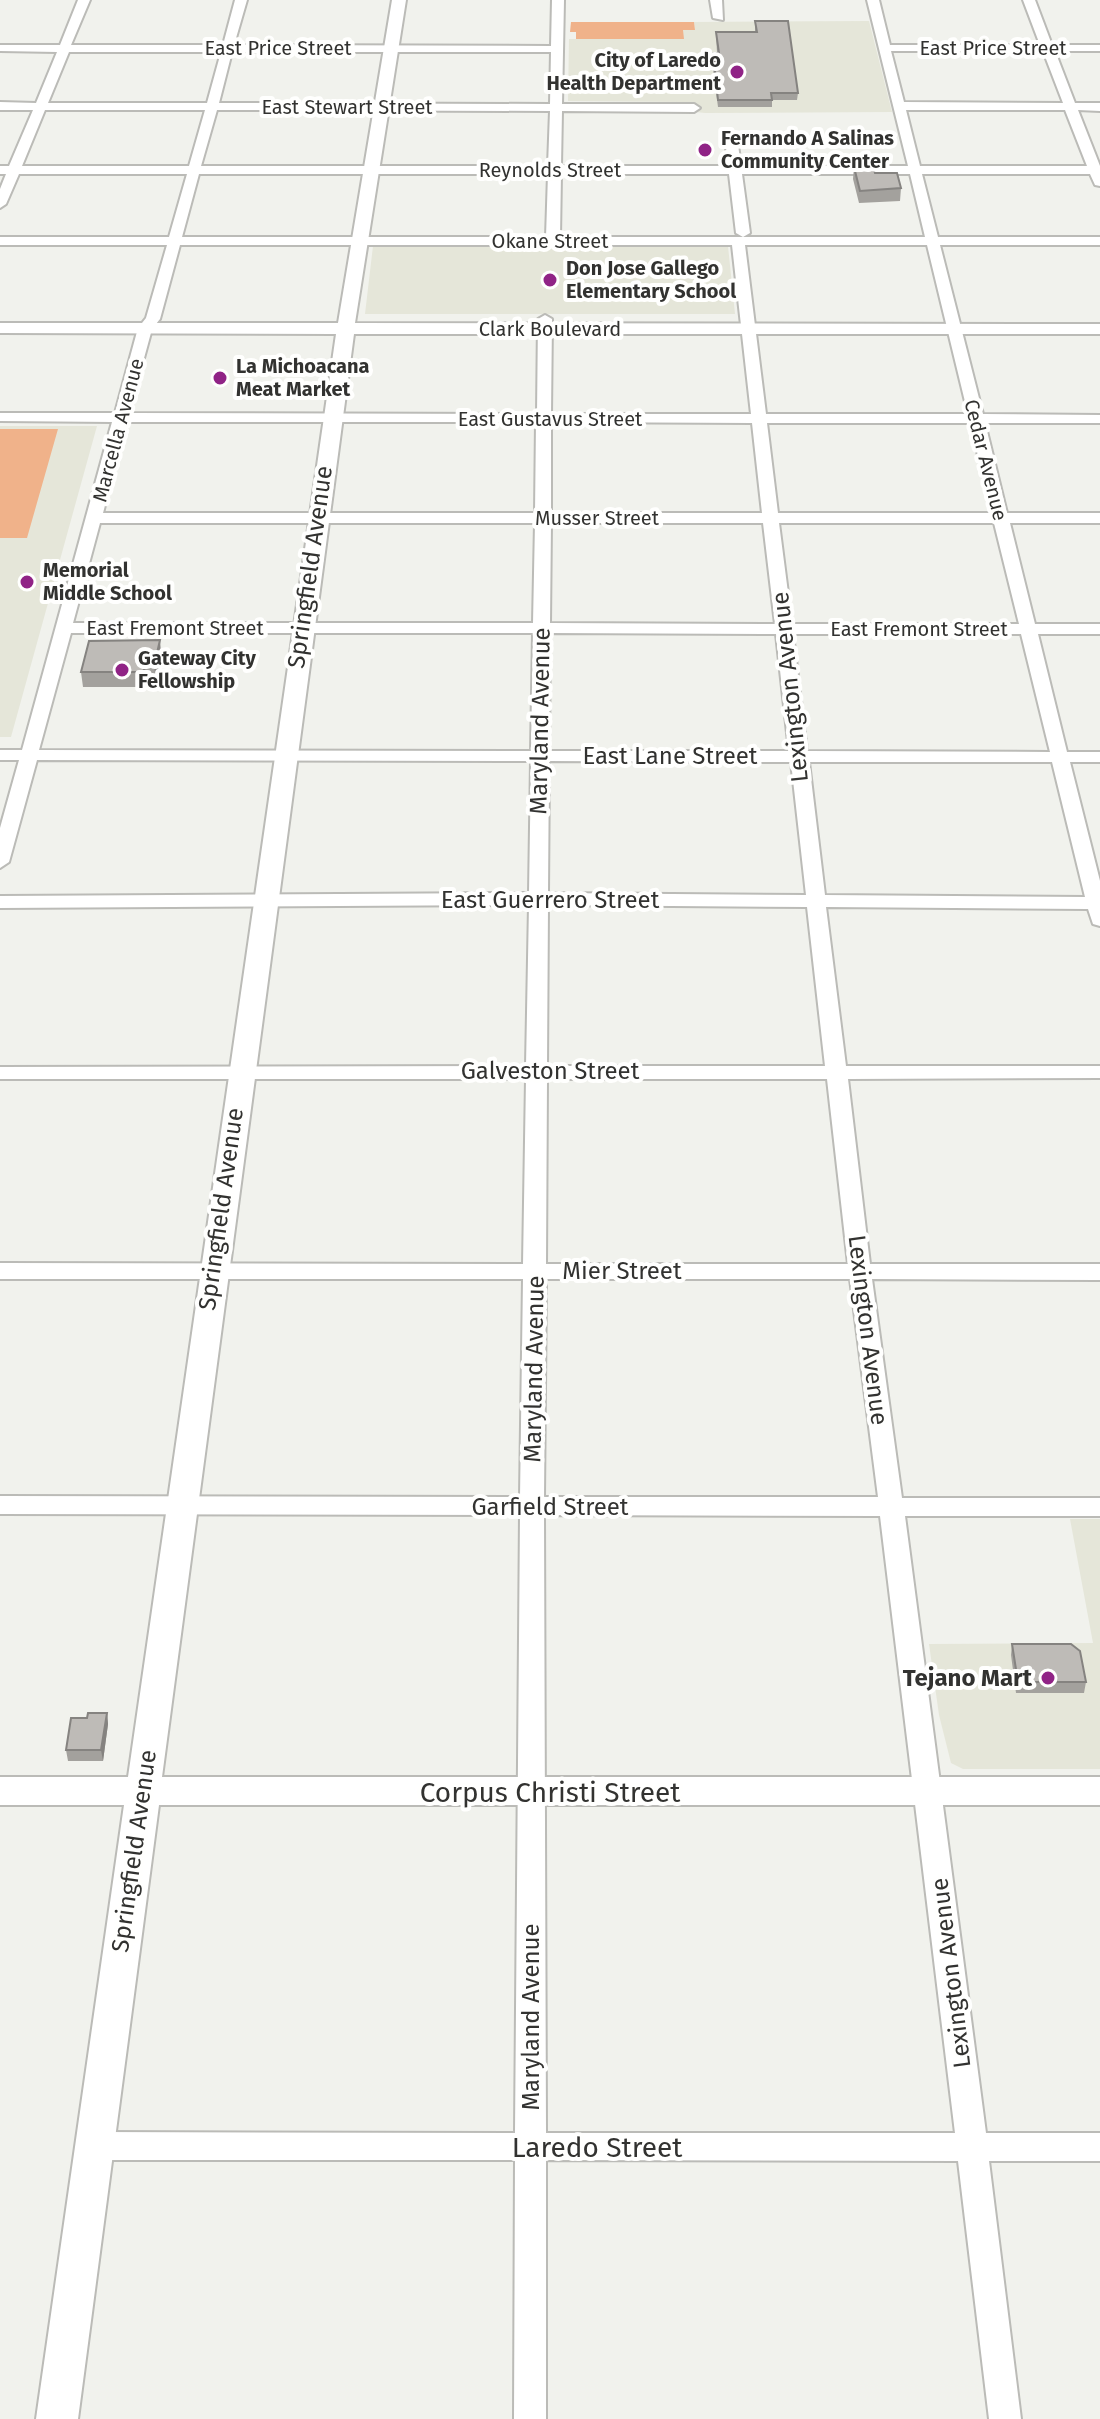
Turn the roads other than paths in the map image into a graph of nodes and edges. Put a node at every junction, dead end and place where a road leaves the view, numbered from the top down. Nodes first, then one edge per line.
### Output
1 (84, 0) edge
2 (241, 0) edge
3 (399, 0) edge
4 (558, 0) edge
5 (716, 0) edge
6 (873, 0) edge
7 (1029, 0) edge
8 (719, 18) dead end
9 (65, 47) junction
10 (0, 48) edge
11 (228, 48) junction
12 (391, 48) junction
13 (887, 48) junction
14 (1048, 48) junction
15 (1100, 48) edge
16 (557, 49) junction
17 (0, 106) edge
18 (40, 106) junction
19 (901, 106) junction
20 (212, 107) junction
21 (381, 107) junction
22 (554, 107) junction
23 (1070, 107) junction
24 (1100, 107) edge
25 (694, 108) dead end
26 (731, 138) dead end
27 (7, 170) edge
28 (194, 170) junction
29 (371, 170) junction
30 (736, 170) junction
31 (915, 170) junction
32 (1097, 170) edge
33 (553, 171) junction
34 (1100, 184) edge
35 (0, 204) edge
36 (740, 237) junction
37 (0, 241) edge
38 (174, 241) junction
39 (359, 241) junction
40 (553, 241) junction
41 (933, 241) junction
42 (1100, 241) edge
43 (0, 319) edge
44 (1100, 319) edge
45 (149, 324) junction
46 (345, 324) junction
47 (545, 324) junction
48 (749, 324) junction
49 (953, 324) junction
50 (0, 328) edge
51 (1100, 329) edge
52 (0, 417) edge
53 (120, 418) junction
54 (331, 418) junction
55 (544, 419) junction
56 (760, 419) junction
57 (976, 419) junction
58 (1100, 419) edge
59 (94, 518) junction
60 (317, 518) junction
61 (543, 518) junction
62 (771, 518) junction
63 (1001, 518) junction
64 (1100, 518) edge
65 (65, 628) junction
66 (302, 629) junction
67 (541, 629) junction
68 (784, 629) junction
69 (1027, 629) junction
70 (1100, 629) edge
71 (0, 755) edge
72 (30, 755) junction
73 (284, 755) junction
74 (540, 755) junction
75 (798, 757) junction
76 (1059, 757) junction
77 (1100, 757) edge
78 (0, 862) edge
79 (538, 899) junction
80 (0, 902) edge
81 (815, 902) junction
82 (264, 903) junction
83 (1099, 909) edge
84 (537, 1071) junction
85 (240, 1072) junction
86 (836, 1072) junction
87 (1100, 1072) edge
88 (0, 1073) edge
89 (0, 1271) edge
90 (213, 1271) junction
91 (534, 1271) junction
92 (860, 1271) junction
93 (1100, 1272) edge
94 (0, 1505) edge
95 (181, 1506) junction
96 (532, 1506) junction
97 (890, 1507) junction
98 (1100, 1507) edge
99 (0, 1791) edge
100 (142, 1791) junction
101 (929, 1791) junction
102 (1100, 1791) edge
103 (532, 1792) junction
104 (94, 2146) junction
105 (531, 2147) junction
106 (972, 2147) junction
107 (1100, 2147) edge
108 (57, 2419) edge
109 (530, 2419) edge
110 (1005, 2419) edge

1 - 9 street
2 - 11 street, Marcella Avenue
3 - 12 main road, Springfield Avenue
4 - 16 street
5 - 8 street
6 - 13 street, Cedar Avenue
7 - 14 street
9 - 10 street, East Price Street
9 - 11 street, East Price Street
9 - 18 street
11 - 12 street, East Price Street
11 - 20 street, Marcella Avenue
12 - 16 street, East Price Street
12 - 21 main road, Springfield Avenue
13 - 14 street, East Price Street
13 - 19 street, Cedar Avenue
14 - 15 street, East Price Street
14 - 23 street
16 - 22 street
17 - 18 street, East Stewart Street
18 - 20 street, East Stewart Street
18 - 27 street
19 - 23 street
19 - 31 street, Cedar Avenue
20 - 21 street, East Stewart Street
20 - 28 street, Marcella Avenue
21 - 22 street, East Stewart Street
21 - 29 main road, Springfield Avenue
22 - 25 street, East Stewart Street
22 - 33 street
23 - 24 street
23 - 32 street
26 - 30 street, Lexington Avenue
27 - 28 street, Reynolds Street
27 - 35 street
28 - 29 street, Reynolds Street
28 - 38 street, Marcella Avenue
29 - 33 street, Reynolds Street
29 - 39 main road, Springfield Avenue
30 - 31 street, Reynolds Street
30 - 33 street, Reynolds Street
30 - 36 street, Lexington Avenue
31 - 32 street, Reynolds Street
31 - 41 street, Cedar Avenue
32 - 34 street
33 - 40 street
36 - 40 street, Okane Street
36 - 41 street, Okane Street
36 - 48 street, Lexington Avenue
37 - 38 street, Okane Street
38 - 39 street, Okane Street
38 - 45 street, Marcella Avenue
39 - 40 street, Okane Street
39 - 46 main road, Springfield Avenue
41 - 42 street, Okane Street
41 - 49 street, Cedar Avenue
43 - 45 main road, Clark Boulevard
44 - 49 main road, Clark Boulevard
45 - 46 main road, Clark Boulevard
45 - 50 main road, Clark Boulevard
45 - 53 street, Marcella Avenue
46 - 47 main road, Clark Boulevard
46 - 54 main road, Springfield Avenue
47 - 48 main road, Clark Boulevard
47 - 55 street, Maryland Avenue
48 - 49 main road, Clark Boulevard
48 - 56 street, Lexington Avenue
49 - 51 main road, Clark Boulevard
49 - 57 street, Cedar Avenue
52 - 53 street, East Gustavus Street
53 - 54 street, East Gustavus Street
53 - 59 street, Marcella Avenue
54 - 55 street, East Gustavus Street
54 - 60 main road, Springfield Avenue
55 - 56 street, East Gustavus Street
55 - 61 street, Maryland Avenue
56 - 57 street, East Gustavus Street
56 - 62 street, Lexington Avenue
57 - 58 street, East Gustavus Street
57 - 63 street, Cedar Avenue
59 - 60 street, Musser Street
59 - 65 street, Marcella Avenue
60 - 61 street, Musser Street
60 - 66 main road, Springfield Avenue
61 - 62 street, Musser Street
61 - 67 street, Maryland Avenue
62 - 63 street, Musser Street
62 - 68 street, Lexington Avenue
63 - 64 street, Musser Street
63 - 69 street, Cedar Avenue
65 - 66 street, East Fremont Street
65 - 72 street, Marcella Avenue
66 - 67 street, East Fremont Street
66 - 73 main road, Springfield Avenue
67 - 68 street, East Fremont Street
67 - 74 street, Maryland Avenue
68 - 69 street, East Fremont Street
68 - 75 street, Lexington Avenue
69 - 70 street, East Fremont Street
69 - 76 street, Cedar Avenue
71 - 72 street, East Lane Street
72 - 73 street, East Lane Street
72 - 78 street, Marcella Avenue
73 - 74 street, East Lane Street
73 - 82 main road, Springfield Avenue
74 - 75 street, East Lane Street
74 - 79 street, Maryland Avenue
75 - 76 street, East Lane Street
75 - 81 street, Lexington Avenue
76 - 77 street, East Lane Street
76 - 83 street, Cedar Avenue
79 - 81 street, East Guerrero Street
79 - 82 street, East Guerrero Street
79 - 84 street, Maryland Avenue
80 - 82 street, East Guerrero Street
81 - 83 street, East Guerrero Street
81 - 86 street, Lexington Avenue
82 - 85 main road, Springfield Avenue
84 - 85 street, Galveston Street
84 - 86 street, Galveston Street
84 - 91 street, Maryland Avenue
85 - 88 street, Galveston Street
85 - 90 main road, Springfield Avenue
86 - 87 street, Galveston Street
86 - 92 street, Lexington Avenue
89 - 90 street, Mier Street
90 - 91 street, Mier Street
90 - 95 main road, Springfield Avenue
91 - 92 street, Mier Street
91 - 96 street, Maryland Avenue
92 - 93 street, Mier Street
92 - 97 street, Lexington Avenue
94 - 95 street, Garfield Street
95 - 96 street, Garfield Street
95 - 100 main road, Springfield Avenue
96 - 97 street, Garfield Street
96 - 103 street, Maryland Avenue
97 - 98 street, Garfield Street
97 - 101 street, Lexington Avenue
99 - 100 main road, Corpus Christi Street
100 - 103 main road, Corpus Christi Street
100 - 104 main road, Springfield Avenue
101 - 102 main road, Corpus Christi Street
101 - 103 main road, Corpus Christi Street
101 - 106 street, Lexington Avenue
103 - 105 street, Maryland Avenue
104 - 105 street, Laredo Street
104 - 108 main road, Springfield Avenue
105 - 106 street, Laredo Street
105 - 109 street, Maryland Avenue
106 - 107 street, Laredo Street
106 - 110 street, Lexington Avenue

